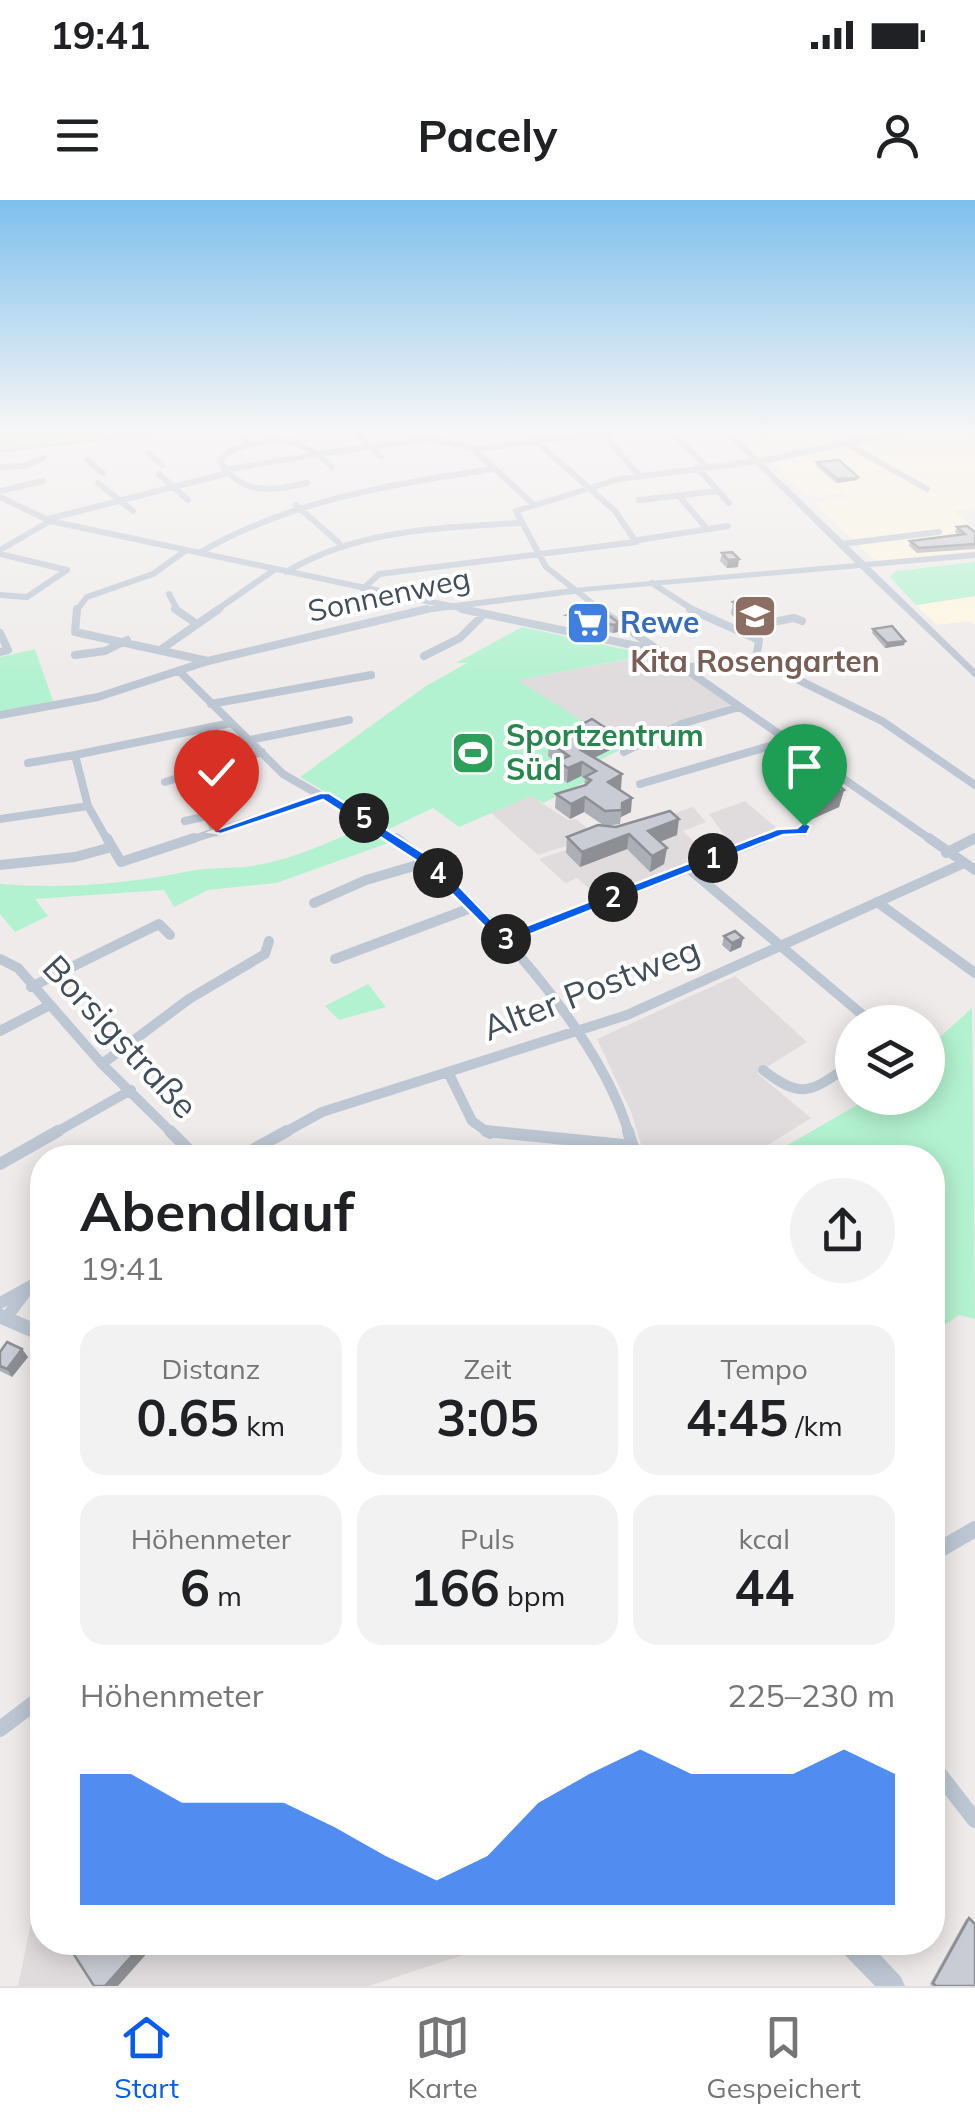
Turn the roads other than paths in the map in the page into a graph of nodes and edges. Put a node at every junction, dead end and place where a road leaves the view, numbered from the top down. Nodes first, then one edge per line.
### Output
1 (36, 513) edge
2 (71, 513) edge
3 (274, 513) edge
4 (306, 513) edge
5 (518, 513) edge
6 (613, 513) edge
7 (693, 513) edge
8 (813, 513) edge
9 (48, 520) junction
10 (520, 523) junction
11 (728, 526) dead end
12 (707, 529) junction
13 (939, 532) dead end
14 (638, 540) junction
15 (339, 542) junction
16 (844, 544) junction
17 (185, 551) junction
18 (0, 552) edge
19 (537, 553) junction
20 (199, 554) junction
21 (975, 557) edge
22 (866, 569) junction
23 (274, 570) junction
24 (286, 572) junction
25 (652, 584) junction
26 (363, 589) junction
27 (573, 591) junction
28 (169, 594) dead end
29 (0, 595) edge
30 (438, 606) junction
31 (482, 616) junction
32 (802, 620) dead end
33 (194, 622) junction
34 (735, 629) junction
35 (0, 633) edge
36 (127, 640) junction
37 (163, 648) junction
38 (658, 650) junction
39 (0, 652) edge
40 (75, 655) dead end
41 (424, 656) dead end
42 (756, 659) junction
43 (208, 661) junction
44 (683, 668) junction
45 (179, 671) junction
46 (371, 674) dead end
47 (975, 675) edge
48 (211, 704) junction
49 (739, 707) junction
50 (0, 715) edge
51 (348, 720) dead end
52 (231, 724) junction
53 (250, 740) junction
54 (787, 740) junction
55 (262, 752) junction
56 (624, 752) dead end
57 (75, 755) junction
58 (28, 763) dead end
59 (165, 782) dead end
60 (640, 784) dead end
61 (975, 785) edge
62 (324, 796) junction
63 (88, 806) junction
64 (219, 812) dead end
65 (207, 816) junction
66 (0, 818) edge
67 (185, 821) dead end
68 (804, 826) dead end
69 (216, 832) junction
70 (975, 838) edge
71 (112, 847) junction
72 (946, 853) junction
73 (428, 862) junction
74 (0, 864) edge
75 (962, 864) junction
76 (688, 868) junction
77 (975, 870) edge
78 (877, 902) junction
79 (314, 904) dead end
80 (471, 908) junction
81 (170, 935) dead end
82 (269, 940) dead end
83 (503, 940) junction
84 (778, 946) junction
85 (0, 959) edge
86 (335, 959) dead end
87 (975, 972) edge
88 (32, 987) junction
89 (850, 1005) edge
90 (48, 1006) junction
91 (0, 1030) edge
92 (581, 1032) junction
93 (102, 1064) junction
94 (763, 1070) dead end
95 (835, 1073) edge
96 (449, 1074) junction
97 (131, 1090) junction
98 (34, 1145) edge
99 (184, 1145) edge
100 (266, 1145) edge
101 (572, 1145) edge
102 (632, 1145) edge
103 (30, 1147) edge
104 (0, 1164) edge
105 (30, 1289) edge
106 (2, 1312) edge
107 (30, 1327) edge
108 (975, 1529) edge
109 (945, 1546) edge
110 (30, 1706) edge
111 (0, 1729) edge
112 (945, 1782) edge
113 (975, 1820) edge
114 (862, 1955) edge
115 (892, 1986) edge

1 - 9 street
2 - 9 street
3 - 20 street
4 - 15 street
5 - 10 street
6 - 14 street
7 - 12 street
8 - 16 street
9 - 17 street
9 - 18 street
10 - 15 street
10 - 19 street
11 - 12 street
12 - 14 street
13 - 16 street
14 - 19 street
15 - 24 street
16 - 22 street
17 - 20 street
17 - 36 street
18 - 29 street
19 - 26 street
19 - 27 street
20 - 23 street
21 - 22 street, Sonnenweg
22 - 25 street, Sonnenweg
22 - 47 street
23 - 24 street
23 - 33 street
24 - 26 street
25 - 27 street, Sonnenweg
25 - 34 street
26 - 30 street
27 - 30 street, Sonnenweg
27 - 38 street
28 - 33 street
30 - 31 street
30 - 43 street, Sonnenweg
31 - 38 street
31 - 41 street
32 - 34 street
33 - 37 street
34 - 42 street
35 - 39 street
36 - 37 street
36 - 40 street
37 - 43 street
38 - 44 street
42 - 44 street
42 - 61 street
43 - 45 street, Sonnenweg
44 - 49 street
45 - 48 street
45 - 50 street, Sonnenweg
46 - 48 street
48 - 52 street
49 - 54 street
49 - 56 street
51 - 53 street
52 - 53 street
52 - 57 street
53 - 55 street
54 - 60 street
54 - 72 street
55 - 59 street
55 - 62 street
57 - 58 street
57 - 63 street
62 - 69 street
62 - 73 street
63 - 66 street
63 - 71 street
64 - 65 street
65 - 67 street
65 - 69 street
68 - 76 street
69 - 71 street
70 - 72 street
71 - 74 street
72 - 75 street
73 - 79 street
73 - 80 street
75 - 77 street
75 - 78 street, Alter Postweg
76 - 83 street
76 - 84 street
78 - 84 street, Alter Postweg
78 - 87 street
80 - 83 street
80 - 86 street
81 - 88 street
82 - 93 street
83 - 92 street
84 - 89 street
84 - 92 street, Alter Postweg
85 - 88 street, Borsigstraße
88 - 90 street, Borsigstraße
90 - 91 street
90 - 93 street, Borsigstraße
92 - 96 street, Alter Postweg
92 - 102 street
93 - 97 street, Borsigstraße
94 - 95 street
96 - 100 street, Alter Postweg
96 - 101 street
97 - 98 street
97 - 99 street, Borsigstraße
103 - 104 street
105 - 106 street
106 - 107 street
108 - 109 street
110 - 111 street
112 - 113 street
114 - 115 street

